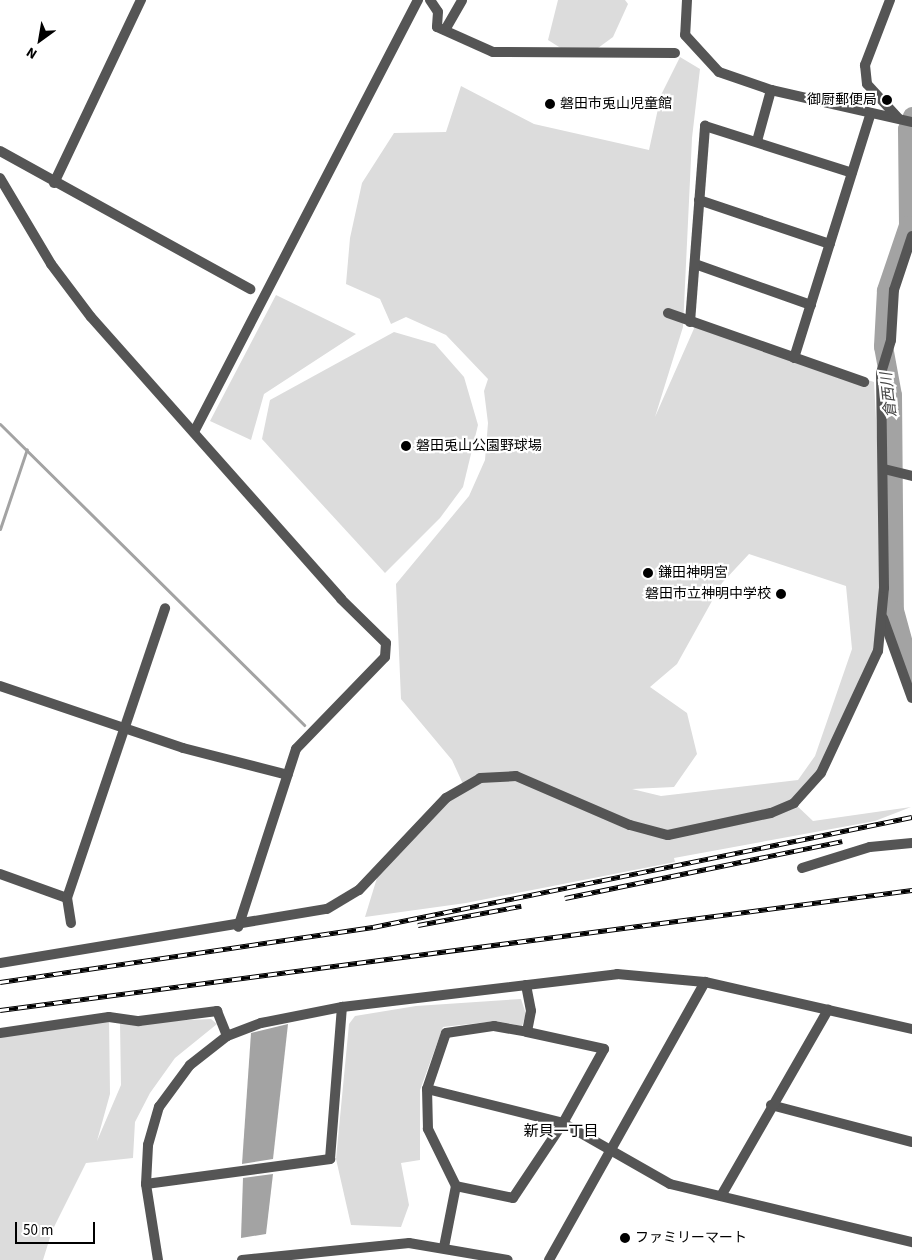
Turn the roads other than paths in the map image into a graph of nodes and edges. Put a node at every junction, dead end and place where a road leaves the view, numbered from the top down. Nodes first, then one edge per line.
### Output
1 (141, 0) edge
2 (418, 0) edge
3 (430, 0) edge
4 (462, 0) edge
5 (688, 0) edge
6 (890, 0) edge
7 (445, 30) junction
8 (675, 52) dead end
9 (771, 90) junction
10 (870, 115) junction
11 (898, 118) junction
12 (912, 122) edge
13 (757, 141) junction
14 (0, 151) edge
15 (852, 173) junction
16 (0, 178) edge
17 (54, 183) junction
18 (699, 200) junction
19 (912, 236) edge
20 (830, 244) junction
21 (695, 264) junction
22 (250, 289) dead end
23 (811, 305) junction
24 (668, 313) dead end
25 (690, 322) junction
26 (794, 358) junction
27 (864, 382) dead end
28 (194, 432) junction
29 (884, 469) junction
30 (912, 476) edge
31 (165, 608) dead end
32 (882, 618) junction
33 (0, 686) edge
34 (912, 698) edge
35 (127, 728) junction
36 (288, 775) junction
37 (912, 843) edge
38 (802, 868) dead end
39 (0, 874) edge
40 (67, 898) junction
41 (71, 923) dead end
42 (238, 927) junction
43 (0, 963) edge
44 (704, 982) junction
45 (526, 985) junction
46 (342, 1007) junction
47 (828, 1010) junction
48 (912, 1029) edge
49 (528, 1032) junction
50 (0, 1033) edge
51 (227, 1036) junction
52 (427, 1089) junction
53 (771, 1106) junction
54 (563, 1123) junction
55 (912, 1142) edge
56 (613, 1148) junction
57 (146, 1184) junction
58 (456, 1186) junction
59 (721, 1196) junction
60 (912, 1242) edge
61 (444, 1247) junction
62 (313, 1255) edge
63 (158, 1260) edge
64 (242, 1260) edge
65 (508, 1260) edge
66 (549, 1260) edge

1 - 17 street
2 - 28 street
3 - 7 street
4 - 7 street
5 - 9 street
6 - 11 street
7 - 8 street
9 - 10 street
9 - 13 street
10 - 11 street
10 - 15 street
11 - 12 street
13 - 15 street
13 - 18 street
14 - 17 street
15 - 20 street
16 - 28 street
17 - 22 street
18 - 20 street
18 - 21 street
19 - 29 street
20 - 23 street
21 - 23 street
21 - 25 street
23 - 26 street
24 - 25 street
25 - 26 street
26 - 27 street
28 - 36 street
29 - 30 street
29 - 32 street
31 - 35 street
32 - 34 street
32 - 42 street
33 - 35 street
35 - 36 street
35 - 40 street
36 - 42 street
37 - 38 street
39 - 40 street
40 - 41 street
42 - 43 street
44 - 45 street
44 - 47 street
44 - 56 street
45 - 46 street
45 - 49 street
46 - 51 street
46 - 57 street
47 - 48 street
47 - 53 street
49 - 52 street
49 - 54 street
50 - 51 street
51 - 57 street
52 - 54 street
52 - 58 street
53 - 55 street
53 - 59 street
54 - 56 street
54 - 58 street
56 - 59 street
56 - 66 street
57 - 63 street
58 - 61 street
59 - 60 street
61 - 62 street
61 - 65 street
62 - 64 street

